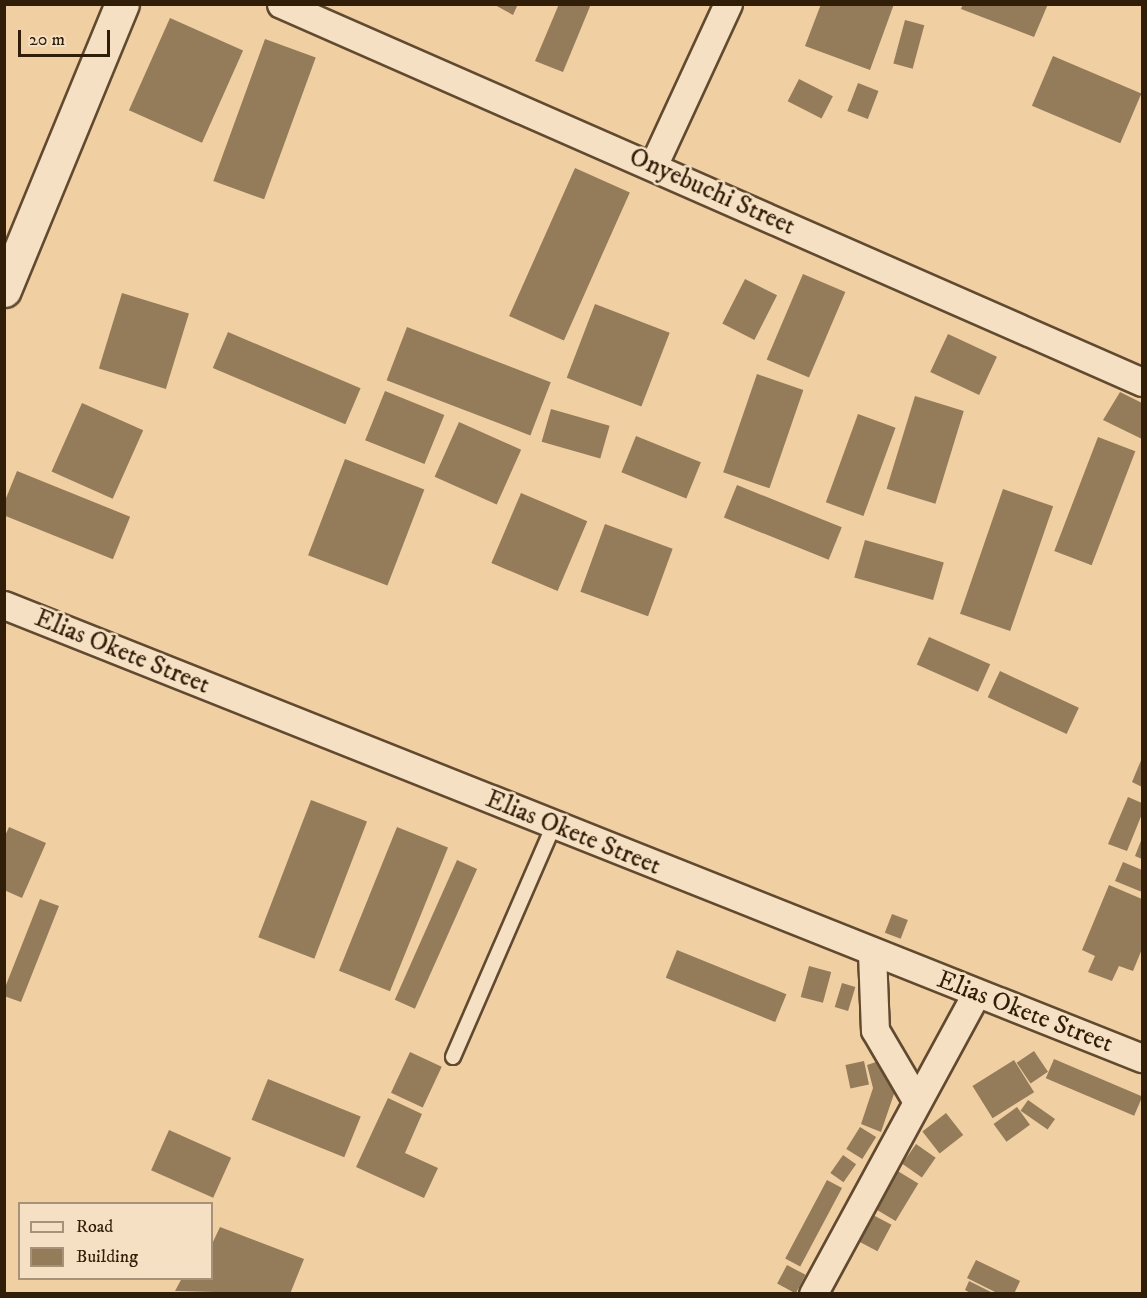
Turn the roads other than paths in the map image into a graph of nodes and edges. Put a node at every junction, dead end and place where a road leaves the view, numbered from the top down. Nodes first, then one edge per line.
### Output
1 (122, 4) edge
2 (281, 4) edge
3 (728, 4) edge
4 (653, 166) junction
5 (4, 290) edge
6 (1143, 382) edge
7 (4, 605) edge
8 (554, 825) junction
9 (872, 953) junction
10 (976, 994) junction
11 (453, 1057) dead end
12 (1143, 1058) edge
13 (916, 1100) junction
14 (813, 1293) edge

1 - 5 street
2 - 4 street, Onyebuchi Street
3 - 4 street
4 - 6 street, Onyebuchi Street
7 - 8 street, Elias Okete Street
8 - 9 street, Elias Okete Street
8 - 11 lane
9 - 10 street, Elias Okete Street
9 - 13 street
10 - 12 street, Elias Okete Street
10 - 13 street
13 - 14 street

